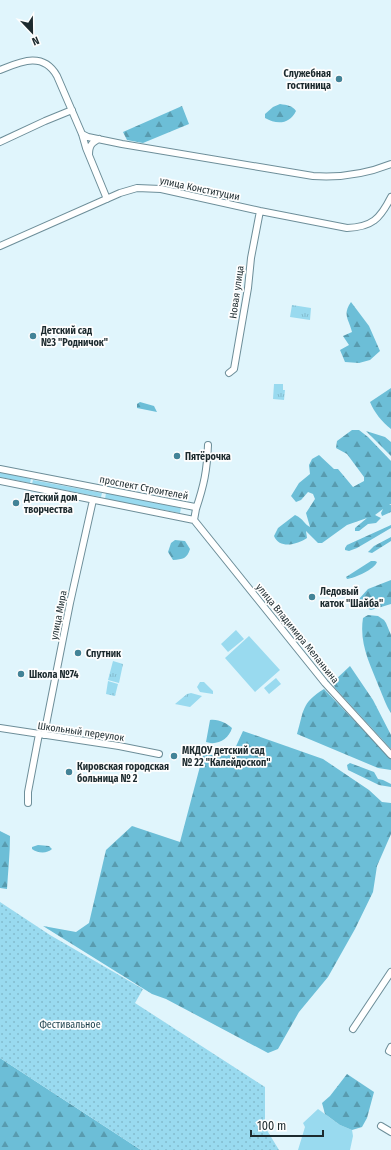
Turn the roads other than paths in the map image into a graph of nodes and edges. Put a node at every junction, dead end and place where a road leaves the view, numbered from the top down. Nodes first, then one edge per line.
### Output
1 (0, 70) edge
2 (72, 110) junction
3 (82, 134) junction
4 (99, 139) junction
5 (0, 142) edge
6 (90, 158) junction
7 (391, 164) edge
8 (391, 197) edge
9 (106, 199) junction
10 (260, 211) junction
11 (0, 246) edge
12 (229, 373) dead end
13 (208, 445) dead end
14 (0, 469) edge
15 (0, 481) edge
16 (93, 500) junction
17 (196, 509) junction
18 (194, 520) junction
19 (0, 728) edge
20 (41, 735) junction
21 (159, 754) dead end
22 (391, 755) edge
23 (28, 803) dead end
24 (391, 972) edge
25 (354, 1029) dead end
26 (391, 1047) edge
27 (391, 1052) edge
28 (382, 1126) dead end
29 (391, 1132) edge

1 - 2 street
2 - 3 street
2 - 5 street
3 - 4 street
3 - 6 street
4 - 6 street
4 - 7 street
6 - 9 street
8 - 10 street, улица Конституции
9 - 10 street, улица Конституции
9 - 11 street, улица Конституции
10 - 12 street, Новая улица
13 - 17 street
14 - 17 street, проспект Строителей
15 - 16 street
16 - 18 street
16 - 20 street, улица Мира
17 - 18 street, проспект Строителей
18 - 22 street, улица Владимира Меланьина
19 - 20 street, Школьный переулок
20 - 21 street, Школьный переулок
20 - 23 street, улица Мира
24 - 25 street
26 - 27 street
28 - 29 street

